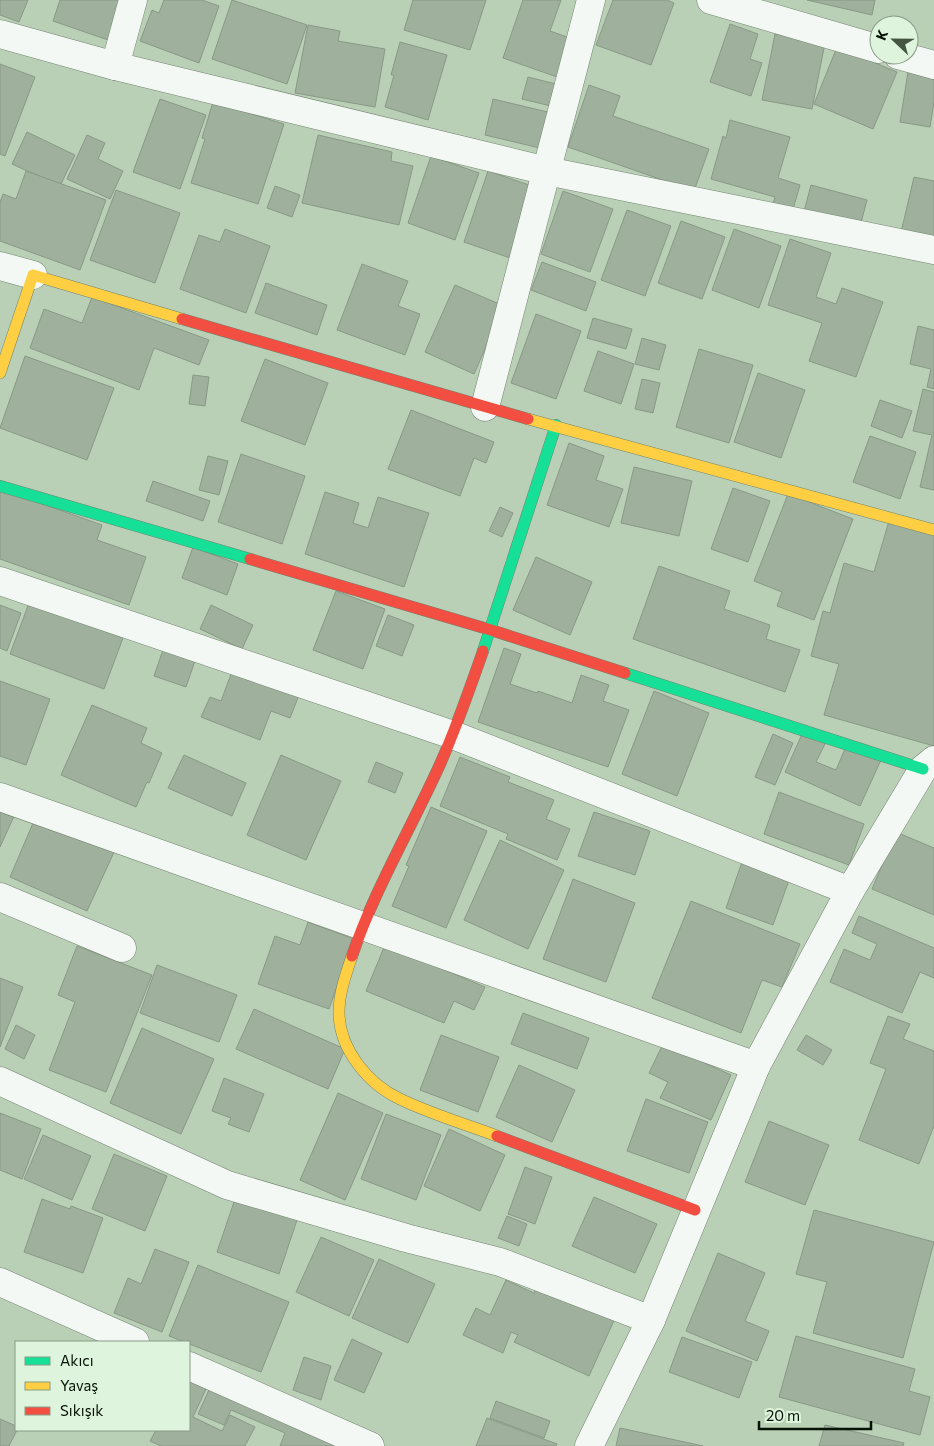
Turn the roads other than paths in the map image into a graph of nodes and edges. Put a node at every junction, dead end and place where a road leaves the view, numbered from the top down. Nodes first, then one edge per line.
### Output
1 (133, 0) edge
2 (591, 0) edge
3 (711, 0) edge
4 (0, 34) edge
5 (869, 46) edge
6 (919, 61) edge
7 (115, 66) junction
8 (934, 66) edge
9 (547, 171) junction
10 (934, 250) edge
11 (0, 266) edge
12 (33, 274) junction
13 (0, 373) edge
14 (485, 407) junction
15 (556, 425) junction
16 (0, 486) edge
17 (934, 530) edge
18 (0, 581) edge
19 (491, 630) junction
20 (453, 735) junction
21 (929, 765) edge
22 (0, 797) edge
23 (850, 891) junction
24 (0, 897) edge
25 (362, 926) junction
26 (122, 948) dead end
27 (756, 1066) junction
28 (0, 1081) edge
29 (695, 1210) junction
30 (0, 1282) edge
31 (650, 1320) junction
32 (134, 1341) edge
33 (190, 1366) edge
34 (370, 1446) edge
35 (589, 1446) edge

1 - 7 street
2 - 9 street
3 - 5 street
4 - 7 street
6 - 8 street
7 - 9 street
9 - 10 street
9 - 14 street
11 - 12 street
12 - 13 street
12 - 14 street
14 - 15 street
15 - 17 street
15 - 19 street
16 - 19 street
18 - 20 street
19 - 20 street
19 - 21 street
20 - 23 street
20 - 25 street
21 - 23 street
22 - 25 street
23 - 27 street
24 - 26 street
25 - 27 street
25 - 29 street
27 - 29 street
28 - 31 street
29 - 31 street
30 - 32 street
31 - 35 street
33 - 34 street

